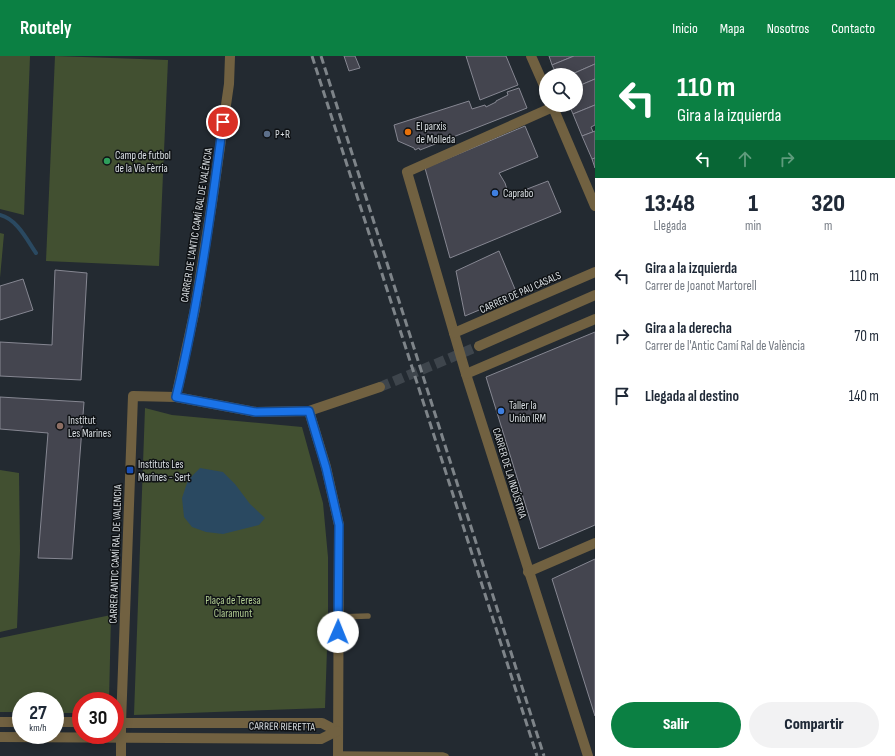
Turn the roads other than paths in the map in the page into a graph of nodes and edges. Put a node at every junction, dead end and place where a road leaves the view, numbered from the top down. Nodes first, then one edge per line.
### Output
1 (230, 56) edge
2 (532, 56) edge
3 (539, 73) edge
4 (540, 112) edge
5 (556, 112) edge
6 (595, 206) edge
7 (595, 272) edge
8 (595, 295) edge
9 (595, 318) edge
10 (454, 334) junction
11 (479, 346) tunnel mouth
12 (466, 374) junction
13 (380, 387) tunnel mouth
14 (176, 397) junction
15 (309, 411) junction
16 (595, 543) edge
17 (528, 572) junction
18 (368, 616) dead end
19 (338, 617) junction
20 (119, 692) edge
21 (0, 722) edge
22 (12, 722) edge
23 (124, 723) edge
24 (337, 731) junction
25 (0, 737) edge
26 (72, 738) edge
27 (124, 738) edge
28 (121, 744) edge
29 (338, 755) edge
30 (121, 756) edge
31 (446, 756) edge
32 (588, 756) edge

1 - 14 street, CARRER DE L'ANTIC CAMÍ RAL DE VALÈNCIA
2 - 3 street
4 - 10 street, CARRER DE LA INDÚSTRIA
5 - 6 street
7 - 10 street, CARRER DE PAU CASALS
8 - 11 street
9 - 12 street
10 - 12 street, CARRER DE LA INDÚSTRIA
12 - 17 street, CARRER DE LA INDÚSTRIA
13 - 15 street
14 - 15 street
14 - 20 street, CARRER ANTIC CAMÍ RAL DE VALENCIA
15 - 19 street
16 - 17 street
17 - 32 street, CARRER DE LA INDÚSTRIA
18 - 19 lane
19 - 24 street
21 - 22 street
23 - 24 street, CARRER RIERETTA
24 - 27 street, CARRER RIERETTA
24 - 29 street
25 - 26 street, CARRER RIERETTA
28 - 30 street, CARRER ANTIC CAMÍ RAL DE VALENCIA
29 - 31 lane

